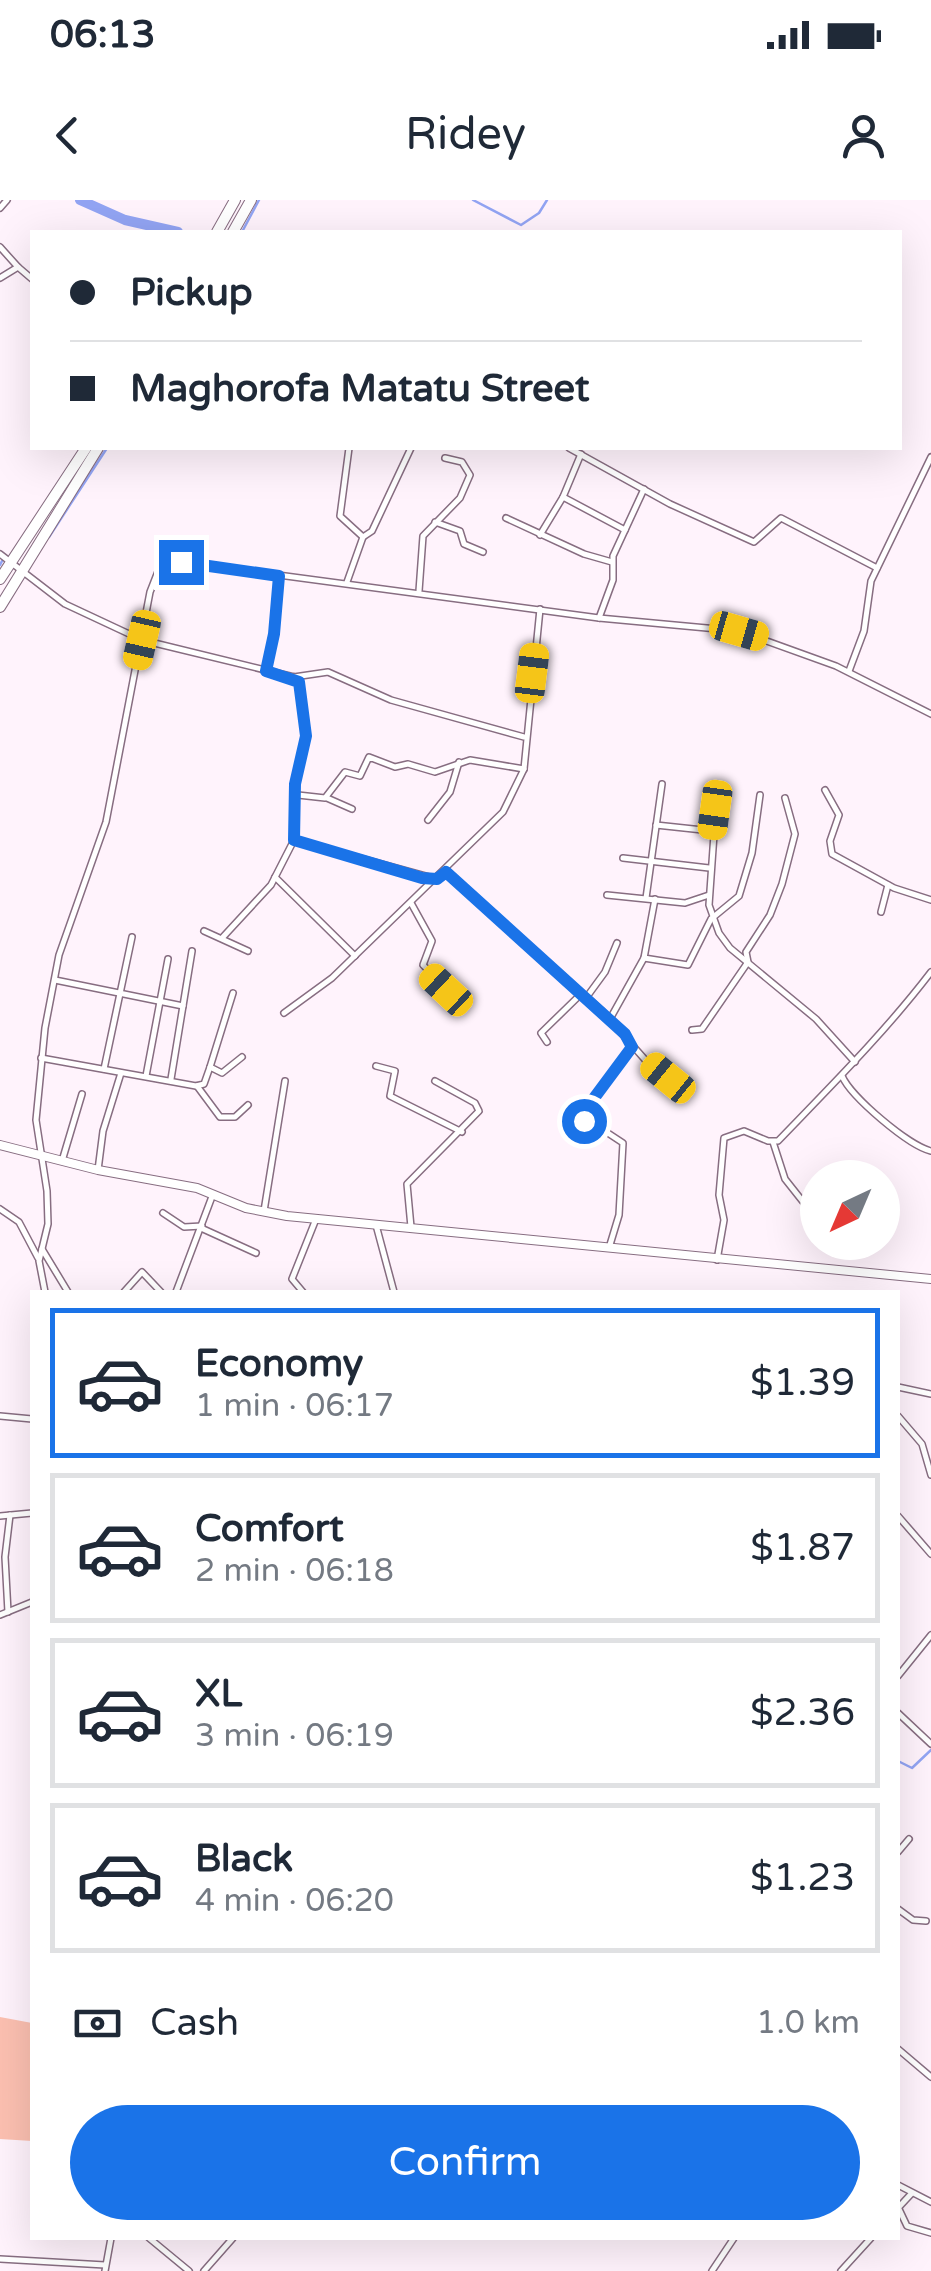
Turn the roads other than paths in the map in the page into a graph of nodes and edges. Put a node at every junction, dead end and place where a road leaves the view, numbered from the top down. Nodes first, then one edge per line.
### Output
1 (7, 200) edge
2 (235, 200) edge
3 (250, 200) edge
4 (0, 208) edge
5 (218, 230) edge
6 (234, 230) edge
7 (0, 247) edge
8 (18, 267) junction
9 (30, 277) edge
10 (0, 278) edge
11 (85, 450) edge
12 (97, 450) edge
13 (350, 450) edge
14 (410, 450) edge
15 (572, 450) edge
16 (580, 454) junction
17 (931, 456) edge
18 (445, 458) dead end
19 (644, 489) junction
20 (563, 497) junction
21 (506, 518) dead end
22 (435, 522) junction
23 (626, 530) junction
24 (540, 534) junction
25 (363, 537) junction
26 (483, 552) dead end
27 (5, 558) edge
28 (612, 562) junction
29 (876, 568) junction
30 (20, 572) junction
31 (279, 576) junction
32 (0, 579) edge
33 (347, 582) junction
34 (420, 591) junction
35 (0, 607) edge
36 (540, 609) junction
37 (598, 618) junction
38 (142, 640) junction
39 (266, 671) junction
40 (849, 671) junction
41 (294, 677) junction
42 (931, 714) edge
43 (524, 737) junction
44 (459, 761) junction
45 (524, 770) junction
46 (662, 784) dead end
47 (825, 790) dead end
48 (717, 792) dead end
49 (297, 795) junction
50 (760, 796) dead end
51 (325, 798) junction
52 (785, 798) dead end
53 (352, 809) dead end
54 (428, 820) dead end
55 (656, 826) junction
56 (712, 831) junction
57 (294, 840) junction
58 (623, 858) dead end
59 (650, 861) junction
60 (710, 868) junction
61 (446, 872) junction
62 (275, 877) junction
63 (437, 879) junction
64 (888, 884) junction
65 (607, 895) dead end
66 (709, 895) junction
67 (646, 898) junction
68 (655, 899) junction
69 (931, 900) edge
70 (412, 903) junction
71 (881, 912) dead end
72 (711, 919) junction
73 (204, 932) dead end
74 (132, 937) dead end
75 (223, 937) junction
76 (617, 943) dead end
77 (192, 951) dead end
78 (248, 951) dead end
79 (355, 956) junction
80 (644, 958) junction
81 (168, 960) dead end
82 (748, 962) junction
83 (931, 972) edge
84 (55, 980) junction
85 (232, 992) dead end
86 (122, 996) junction
87 (583, 996) junction
88 (455, 997) dead end
89 (160, 1000) junction
90 (183, 1006) junction
91 (284, 1013) dead end
92 (610, 1019) junction
93 (692, 1030) dead end
94 (547, 1042) dead end
95 (632, 1047) junction
96 (242, 1057) dead end
97 (40, 1058) junction
98 (855, 1062) junction
99 (376, 1066) dead end
100 (210, 1067) junction
101 (104, 1069) junction
102 (121, 1073) junction
103 (146, 1076) junction
104 (842, 1076) junction
105 (171, 1079) junction
106 (285, 1081) dead end
107 (435, 1081) dead end
108 (197, 1086) junction
109 (680, 1087) dead end
110 (82, 1094) dead end
111 (248, 1105) dead end
112 (462, 1132) junction
113 (772, 1142) junction
114 (0, 1145) edge
115 (931, 1151) edge
116 (43, 1157) junction
117 (62, 1161) junction
118 (98, 1170) junction
119 (213, 1194) junction
120 (800, 1198) edge
121 (0, 1209) edge
122 (264, 1212) junction
123 (163, 1213) dead end
124 (316, 1218) junction
125 (376, 1225) junction
126 (201, 1227) junction
127 (411, 1227) junction
128 (40, 1246) junction
129 (608, 1250) junction
130 (256, 1253) dead end
131 (39, 1261) junction
132 (717, 1261) junction
133 (931, 1279) edge
134 (45, 1290) edge
135 (67, 1290) edge
136 (126, 1290) edge
137 (159, 1290) edge
138 (177, 1290) edge
139 (300, 1290) edge
140 (393, 1290) edge
141 (900, 1387) edge
142 (931, 1394) edge
143 (0, 1416) edge
144 (900, 1418) edge
145 (30, 1419) edge
146 (931, 1474) edge
147 (30, 1513) edge
148 (10, 1515) junction
149 (0, 1516) edge
150 (900, 1518) edge
151 (931, 1554) edge
152 (30, 1603) edge
153 (8, 1612) junction
154 (0, 1615) edge
155 (931, 1635) edge
156 (900, 1674) edge
157 (900, 1715) edge
158 (931, 1744) edge
159 (909, 1839) dead end
160 (900, 1850) edge
161 (900, 1911) edge
162 (926, 1922) dead end
163 (900, 2053) edge
164 (931, 2078) edge
165 (900, 2187) edge
166 (912, 2193) junction
167 (931, 2202) edge
168 (900, 2205) edge
169 (900, 2211) edge
170 (931, 2233) edge
171 (111, 2240) edge
172 (150, 2240) edge
173 (231, 2240) edge
174 (733, 2240) edge
175 (869, 2240) edge
176 (0, 2259) edge
177 (105, 2268) edge
178 (189, 2271) edge
179 (204, 2271) edge
180 (713, 2271) edge
181 (841, 2271) edge

1 - 4 street
2 - 5 highway
3 - 6 highway
7 - 8 street
8 - 9 street
8 - 10 street
11 - 27 highway
12 - 30 highway
13 - 25 street
14 - 25 street
15 - 16 street
16 - 19 street
16 - 20 street
17 - 29 street
18 - 22 street
19 - 23 street
19 - 29 street
20 - 23 street
20 - 24 street
21 - 24 street
22 - 26 street
22 - 34 street
23 - 28 street
24 - 28 street
25 - 33 street
27 - 30 street
27 - 32 highway
28 - 37 street
29 - 40 street
30 - 35 highway
30 - 38 street
31 - 33 street
31 - 38 street
31 - 39 street
33 - 34 street
34 - 36 street
36 - 37 street
36 - 43 street
37 - 40 street
38 - 39 street
38 - 84 street
39 - 41 street
40 - 42 street
41 - 43 street
41 - 49 street
43 - 45 street
44 - 45 street
44 - 51 street
44 - 54 street
45 - 61 street
46 - 55 street
47 - 64 street
48 - 56 street
49 - 51 street
49 - 57 street
50 - 72 street
51 - 53 street
52 - 82 street
55 - 56 street
55 - 59 street
56 - 60 street
57 - 62 street
57 - 63 street
58 - 59 street
59 - 60 street
59 - 67 street
60 - 66 street
61 - 63 street
61 - 87 street
62 - 75 street
62 - 79 street
63 - 70 street
64 - 69 street
64 - 71 street
65 - 67 street
66 - 68 street
66 - 72 street
67 - 68 street
68 - 80 street
70 - 79 street
70 - 88 street
72 - 80 street
72 - 82 street
73 - 75 street
74 - 86 street
75 - 78 street
76 - 87 street
77 - 90 street
79 - 91 street
80 - 92 street
81 - 89 street
82 - 93 street
82 - 98 street
83 - 98 street
84 - 86 street
84 - 97 street
85 - 100 street
86 - 89 street
86 - 101 street
87 - 92 street
87 - 94 street
89 - 90 street
89 - 103 street
90 - 105 street
92 - 95 street
95 - 109 street
95 - 129 street
96 - 100 street
97 - 101 street
97 - 116 street
98 - 104 street
99 - 112 street
100 - 108 street
101 - 102 street
102 - 103 street
102 - 118 street
103 - 105 street
104 - 113 street
104 - 115 street
105 - 108 street
106 - 122 street
107 - 112 street
108 - 111 street
110 - 117 street
112 - 127 street
113 - 120 street
113 - 132 street
114 - 116 street
116 - 117 street
116 - 128 street
117 - 118 street
118 - 119 street
119 - 122 street
119 - 126 street
121 - 131 street
122 - 124 street
123 - 126 street
124 - 125 street
124 - 139 street
125 - 127 street
125 - 140 street
126 - 130 street
126 - 138 street
127 - 129 street
128 - 131 street
128 - 135 street
129 - 132 street
131 - 134 street
132 - 133 street
136 - 137 street
141 - 142 street
143 - 145 street
144 - 146 street
147 - 148 street
148 - 149 street
148 - 153 street
150 - 151 street
152 - 153 street
153 - 154 street
155 - 156 street
157 - 158 street
159 - 160 street
161 - 162 street
163 - 164 street
165 - 166 street
166 - 167 street
166 - 168 street
169 - 170 street
171 - 177 street
172 - 178 street
173 - 179 street
174 - 180 street
175 - 181 street
176 - 177 street

